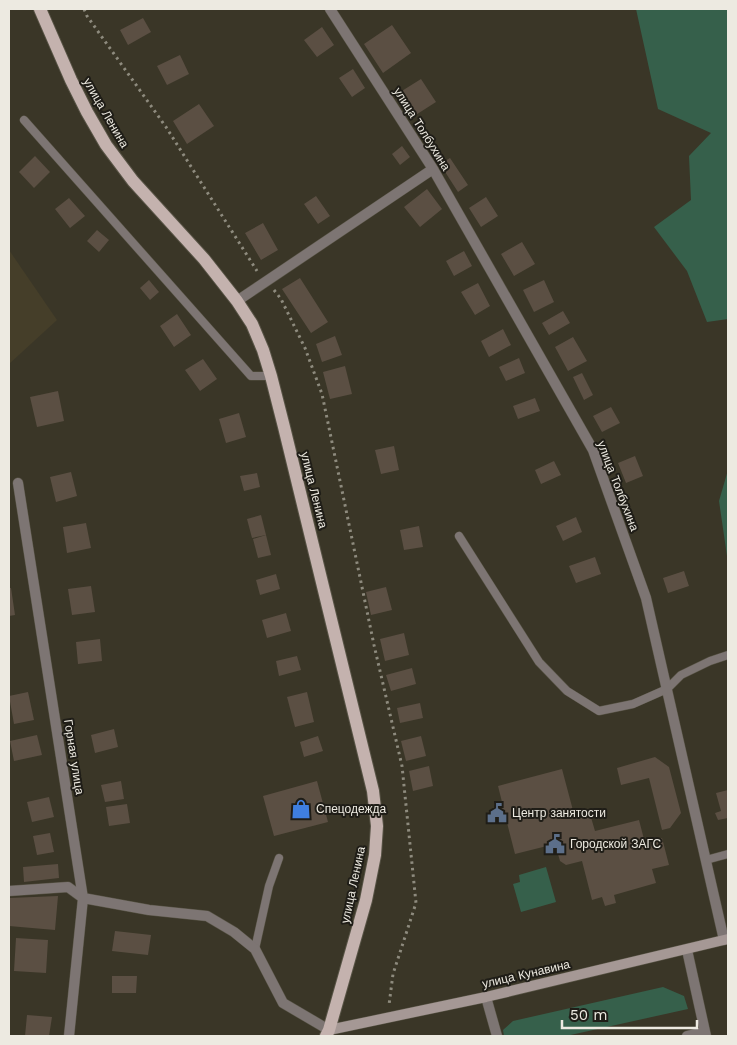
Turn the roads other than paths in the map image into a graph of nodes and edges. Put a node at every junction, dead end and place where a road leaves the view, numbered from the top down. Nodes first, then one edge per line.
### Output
1 (40, 9) edge
2 (330, 9) edge
3 (24, 120) dead end
4 (433, 169) junction
5 (237, 301) junction
6 (271, 376) junction
7 (18, 483) dead end
8 (459, 536) dead end
9 (728, 654) edge
10 (667, 689) junction
11 (728, 854) edge
12 (278, 858) dead end
13 (706, 860) junction
14 (9, 891) edge
15 (83, 898) junction
16 (726, 940) edge
17 (255, 949) junction
18 (686, 950) junction
19 (486, 997) junction
20 (328, 1033) edge
21 (706, 1034) edge
22 (69, 1036) edge
23 (496, 1036) edge
24 (686, 1036) edge

1 - 5 main road, улица Ленина
2 - 4 street, улица Толбухина
3 - 6 lane
4 - 5 street
4 - 10 street, улица Толбухина
5 - 6 main road, улица Ленина
6 - 20 main road, улица Ленина
7 - 15 street, Горная улица
8 - 10 lane
9 - 10 lane
10 - 13 street, улица Толбухина
11 - 13 lane
12 - 17 lane
13 - 16 street, улица Толбухина
14 - 15 street
15 - 17 street
15 - 22 street, Горная улица
16 - 18 main road, улица Кунавина
17 - 20 street
18 - 19 main road, улица Кунавина
18 - 21 lane
19 - 20 main road, улица Кунавина
19 - 23 lane
21 - 24 lane

